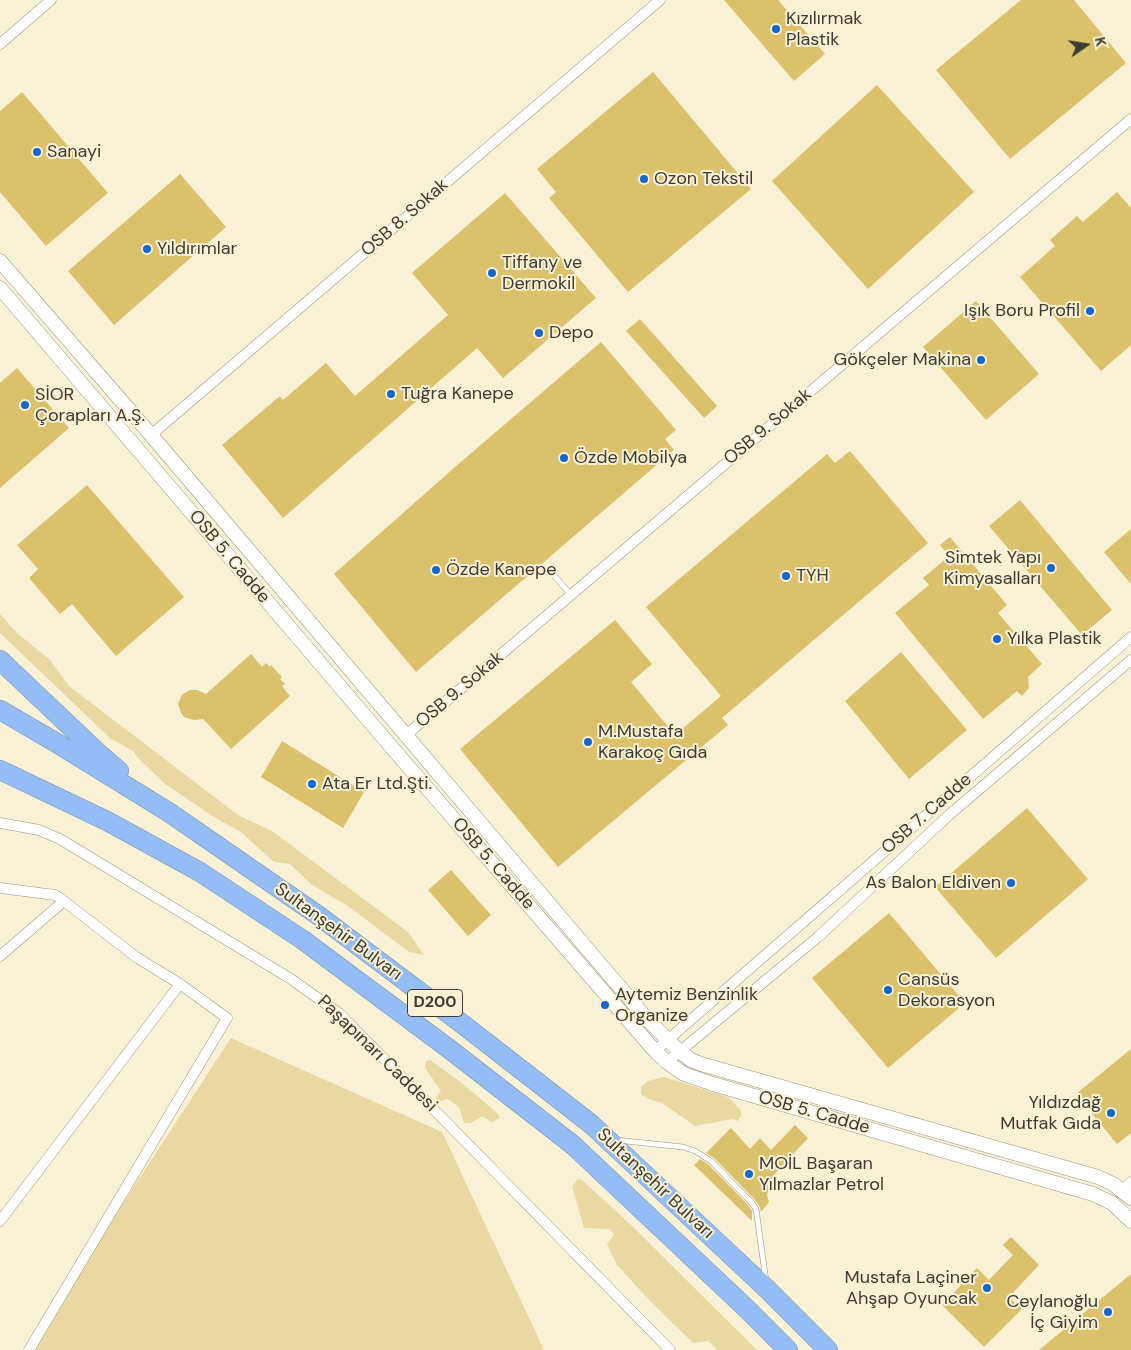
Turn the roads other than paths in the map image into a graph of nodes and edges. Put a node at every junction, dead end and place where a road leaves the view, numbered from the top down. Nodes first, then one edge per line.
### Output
1 (52, 0) edge
2 (660, 0) edge
3 (0, 44) edge
4 (1131, 119) edge
5 (0, 261) edge
6 (0, 288) edge
7 (151, 435) junction
8 (552, 573) dead end
9 (571, 595) junction
10 (1131, 637) edge
11 (0, 660) edge
12 (1131, 660) edge
13 (0, 710) edge
14 (405, 736) junction
15 (0, 770) edge
16 (170, 814) junction
17 (0, 824) edge
18 (0, 888) edge
19 (64, 901) junction
20 (0, 956) edge
21 (180, 984) junction
22 (668, 1040) junction
23 (655, 1051) junction
24 (679, 1051) junction
25 (667, 1062) junction
26 (607, 1139) junction
27 (1128, 1190) edge
28 (1131, 1221) edge
29 (0, 1222) edge
30 (767, 1289) junction
31 (29, 1350) edge
32 (670, 1350) edge
33 (788, 1350) edge
34 (828, 1350) edge

1 - 3 street
2 - 7 street, OSB 8. Sokak
4 - 9 street, OSB 9. Sokak
5 - 7 street
6 - 23 street, OSB 5. Cadde
7 - 14 street
8 - 9 lane
9 - 14 street, OSB 9. Sokak
10 - 22 street, OSB 7. Cadde
11 - 16 highway
12 - 24 street, OSB 7. Cadde
13 - 16 highway, Sultanşehir Bulvarı / D200
14 - 22 street
15 - 33 highway, Sultanşehir Bulvarı / D200
16 - 26 highway, Sultanşehir Bulvarı / D200
17 - 32 street, Paşapınarı Caddesi
18 - 19 street
19 - 20 street
19 - 21 street
21 - 29 street
21 - 31 street
22 - 23 street, OSB 7. Cadde
22 - 24 street
23 - 25 street, OSB 5. Cadde
24 - 25 street, OSB 7. Cadde
24 - 27 street
25 - 28 street, OSB 5. Cadde
26 - 30 highway, Sultanşehir Bulvarı / D200
26 - 30 lane
30 - 34 highway, Sultanşehir Bulvarı / D200

